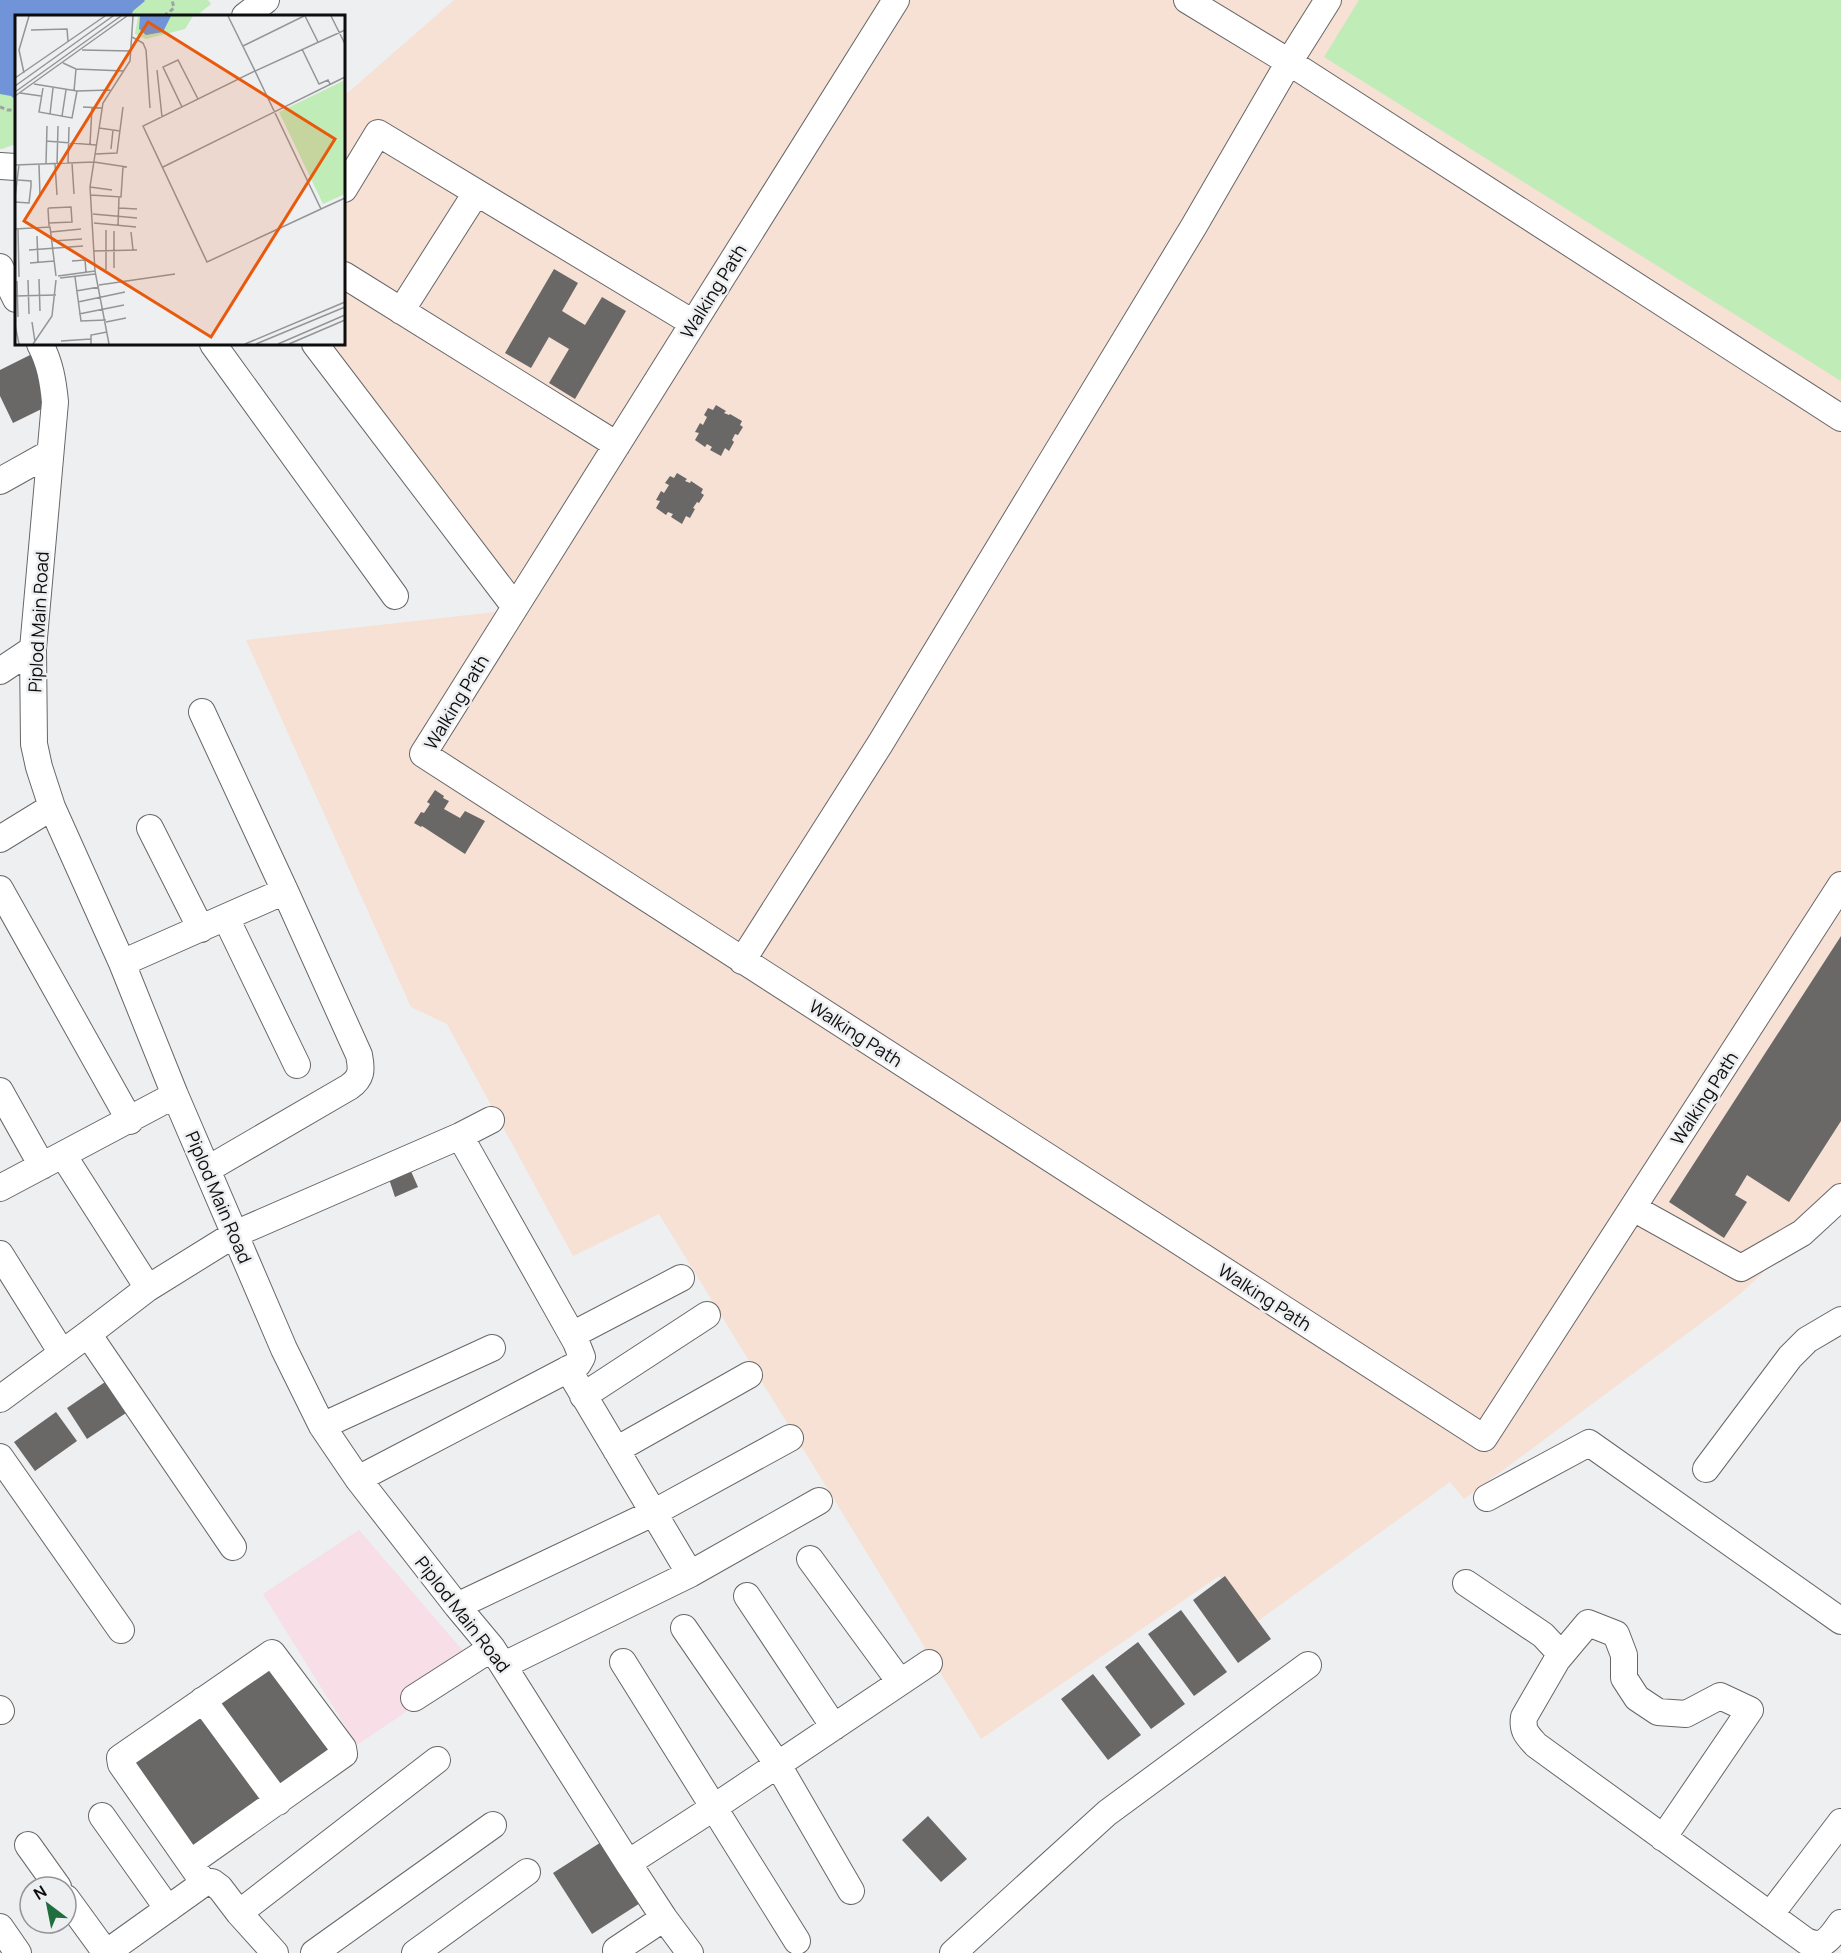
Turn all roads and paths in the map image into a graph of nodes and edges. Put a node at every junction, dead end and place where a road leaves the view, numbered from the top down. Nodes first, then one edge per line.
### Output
1 (172, 0) edge
2 (266, 0) edge
3 (896, 0) edge
4 (1187, 0) edge
5 (1329, 0) edge
6 (165, 15) edge
7 (246, 15) edge
8 (1289, 62) junction
9 (0, 107) edge
10 (15, 110) edge
11 (0, 166) edge
12 (15, 167) edge
13 (345, 187) edge
14 (477, 193) junction
15 (345, 276) edge
16 (401, 311) junction
17 (693, 323) junction
18 (41, 345) edge
19 (214, 345) edge
20 (316, 345) edge
21 (1841, 418) edge
22 (617, 445) junction
23 (50, 453) junction
24 (0, 481) edge
25 (395, 596) dead end
26 (515, 607) junction
27 (33, 650) junction
28 (0, 671) edge
29 (202, 712) dead end
30 (52, 807) junction
31 (150, 828) dead end
32 (0, 839) edge
33 (1841, 885) edge
34 (0, 890) edge
35 (285, 891) junction
36 (226, 918) junction
37 (201, 929) junction
38 (742, 960) junction
39 (122, 963) junction
40 (297, 1065) dead end
41 (0, 1091) edge
42 (175, 1095) junction
43 (491, 1120) dead end
44 (130, 1121) junction
45 (460, 1136) junction
46 (53, 1161) junction
47 (208, 1169) junction
48 (0, 1188) edge
49 (1841, 1197) edge
50 (1633, 1208) junction
51 (235, 1234) junction
52 (0, 1254) edge
53 (681, 1278) dead end
54 (148, 1288) junction
55 (706, 1315) dead end
56 (1841, 1320) edge
57 (88, 1334) junction
58 (572, 1335) junction
59 (492, 1348) dead end
60 (62, 1353) junction
61 (568, 1369) junction
62 (749, 1375) dead end
63 (583, 1396) junction
64 (0, 1399) edge
65 (322, 1426) junction
66 (790, 1438) dead end
67 (616, 1450) junction
68 (0, 1457) edge
69 (1706, 1469) dead end
70 (358, 1479) junction
71 (1487, 1498) dead end
72 (819, 1501) dead end
73 (652, 1513) junction
74 (233, 1547) dead end
75 (810, 1559) dead end
76 (690, 1574) junction
77 (1466, 1583) dead end
78 (747, 1596) dead end
79 (457, 1606) junction
80 (1841, 1621) edge
81 (684, 1628) dead end
82 (121, 1630) dead end
83 (498, 1657) junction
84 (1557, 1660) junction
85 (623, 1662) dead end
86 (929, 1663) dead end
87 (1308, 1665) dead end
88 (900, 1682) junction
89 (414, 1698) dead end
90 (203, 1700) junction
91 (834, 1726) junction
92 (437, 1760) dead end
93 (778, 1765) junction
94 (278, 1802) junction
95 (713, 1808) junction
96 (102, 1816) dead end
97 (1841, 1822) edge
98 (493, 1825) dead end
99 (1663, 1838) junction
100 (28, 1845) dead end
101 (628, 1863) junction
102 (527, 1872) dead end
103 (197, 1873) junction
104 (49, 1875) edge
105 (851, 1891) dead end
106 (168, 1909) junction
107 (239, 1913) junction
108 (78, 1914) edge
109 (1770, 1915) junction
110 (664, 1918) junction
111 (1841, 1923) edge
112 (0, 1928) edge
113 (797, 1941) dead end
114 (616, 1950) dead end
115 (18, 1953) edge
116 (106, 1953) edge
117 (275, 1953) edge
118 (314, 1953) edge
119 (415, 1953) edge
120 (690, 1953) edge
121 (953, 1953) edge

1 - 6 path
2 - 7 street
3 - 17 street, Walking Path
4 - 8 street
5 - 8 street
8 - 21 street
8 - 38 street
9 - 10 path
11 - 12 street
13 - 14 street
14 - 16 street
14 - 17 street
15 - 16 street
16 - 22 street
17 - 22 street, Walking Path
18 - 23 street, Piplod Main Road
19 - 25 street
20 - 26 street
22 - 26 street, Walking Path
23 - 24 street
23 - 27 street, Piplod Main Road
26 - 38 street, Walking Path
27 - 28 street
27 - 30 street, Piplod Main Road
29 - 35 street
30 - 32 street
30 - 39 street, Piplod Main Road
31 - 37 street
33 - 50 street, Walking Path
34 - 44 street
35 - 36 street
35 - 47 street
36 - 37 street
36 - 40 street
37 - 39 street
38 - 50 street, Walking Path
39 - 42 street, Piplod Main Road
41 - 46 street
42 - 44 street
42 - 47 street, Piplod Main Road
43 - 45 street
44 - 46 street
45 - 51 street
45 - 58 street
46 - 48 street
46 - 54 street
47 - 51 street, Piplod Main Road
49 - 50 street
51 - 54 street
51 - 65 street, Piplod Main Road
52 - 60 street
53 - 58 street
54 - 57 street
55 - 63 street
56 - 69 street
57 - 60 street
57 - 74 street
58 - 61 street
59 - 65 street
60 - 64 street
61 - 63 street
61 - 70 street
62 - 67 street
63 - 67 street
65 - 70 street, Piplod Main Road
66 - 73 street
67 - 73 street
68 - 82 street
70 - 79 street, Piplod Main Road
71 - 80 street
72 - 76 street
73 - 76 street
73 - 79 street
75 - 88 street
76 - 83 street
77 - 84 street
78 - 91 street
79 - 83 street, Piplod Main Road
81 - 93 street
83 - 89 street
83 - 101 street, Piplod Main Road
84 - 99 street
84 - 99 street
85 - 95 street
86 - 88 street
87 - 121 street
88 - 91 street
90 - 94 street
90 - 94 street
90 - 103 street
91 - 93 street
92 - 107 street
93 - 95 street
93 - 105 street
94 - 103 street
95 - 101 street
95 - 113 street
96 - 106 street
97 - 109 street
98 - 118 street
99 - 109 street
100 - 104 street
101 - 110 street, Piplod Main Road
102 - 119 street
103 - 106 street
103 - 107 street
106 - 116 street
107 - 117 street
108 - 116 street
109 - 111 street
110 - 114 street
110 - 120 street, Piplod Main Road
112 - 115 street

